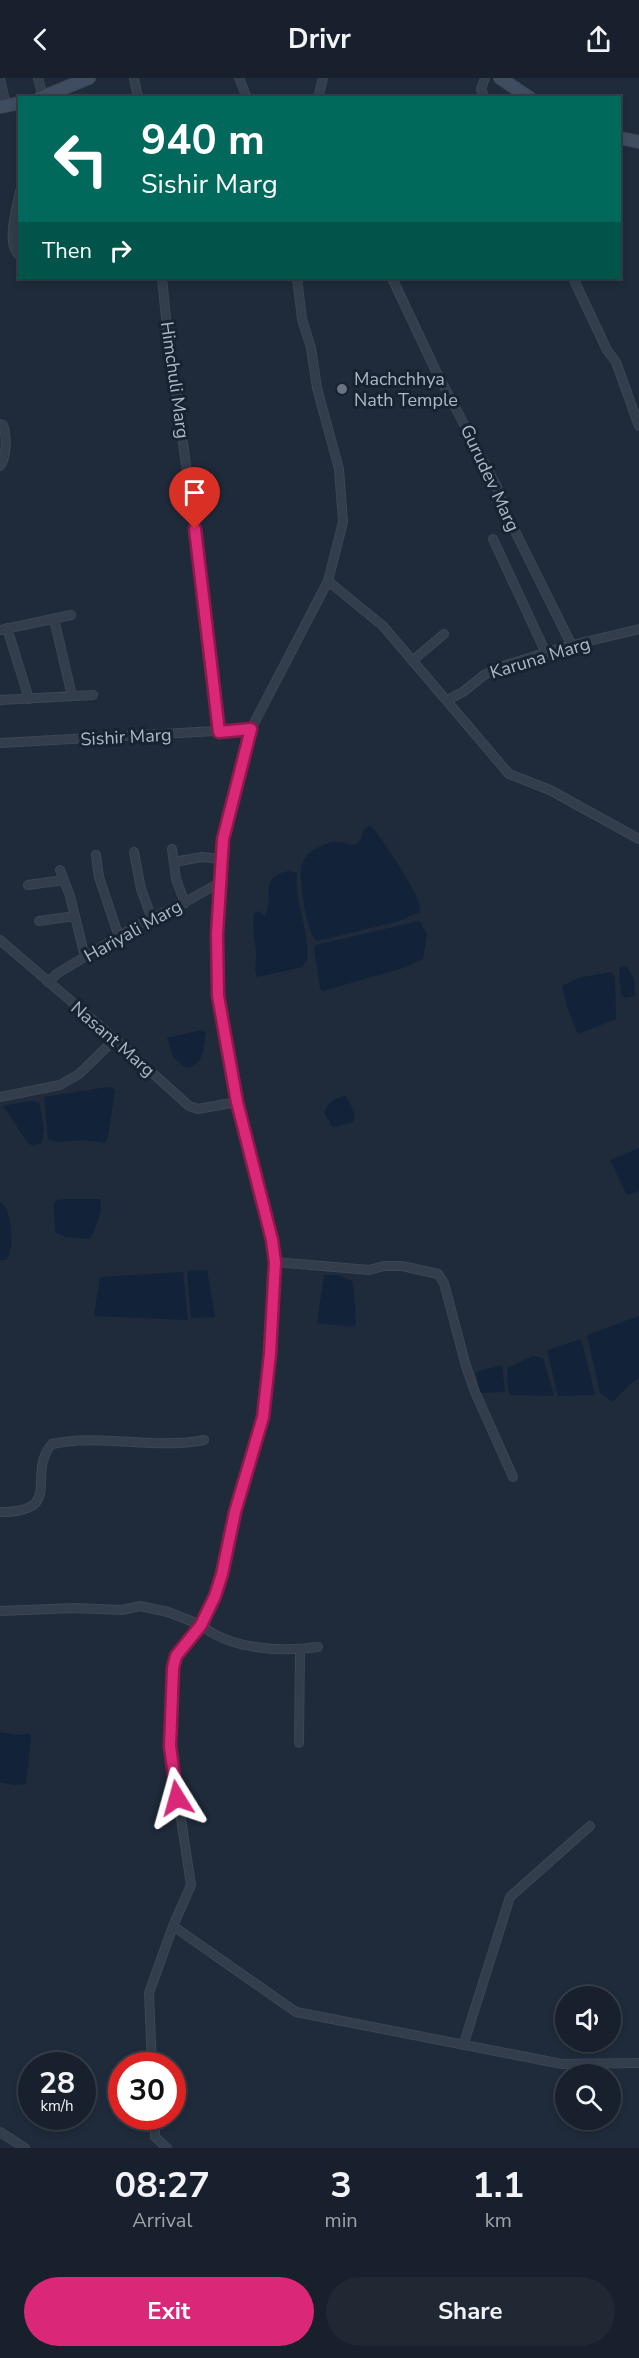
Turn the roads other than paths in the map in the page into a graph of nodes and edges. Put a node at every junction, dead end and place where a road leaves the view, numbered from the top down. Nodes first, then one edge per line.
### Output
1 (38, 78) edge
2 (134, 78) edge
3 (238, 78) edge
4 (323, 78) edge
5 (485, 78) edge
6 (500, 78) edge
7 (0, 79) edge
8 (85, 79) edge
9 (42, 96) edge
10 (44, 96) edge
11 (138, 96) edge
12 (246, 96) edge
13 (318, 96) edge
14 (484, 96) edge
15 (527, 96) edge
16 (18, 104) edge
17 (3, 106) edge
18 (621, 138) edge
19 (639, 142) edge
20 (18, 203) edge
21 (18, 255) edge
22 (162, 279) edge
23 (297, 279) edge
24 (392, 279) edge
25 (573, 279) edge
26 (0, 424) edge
27 (639, 426) edge
28 (0, 466) edge
29 (493, 539) dead end
30 (328, 581) junction
31 (70, 615) dead end
32 (54, 619) junction
33 (639, 628) edge
34 (3, 629) edge
35 (444, 634) dead end
36 (572, 646) junction
37 (546, 653) junction
38 (412, 661) junction
39 (93, 695) dead end
40 (72, 696) junction
41 (29, 699) junction
42 (0, 700) edge
43 (447, 700) junction
44 (251, 729) junction
45 (219, 732) junction
46 (0, 743) edge
47 (639, 839) edge
48 (172, 849) dead end
49 (134, 852) dead end
50 (96, 855) dead end
51 (222, 859) junction
52 (174, 862) junction
53 (60, 870) dead end
54 (64, 880) junction
55 (219, 883) junction
56 (28, 885) dead end
57 (184, 903) junction
58 (75, 916) junction
59 (152, 919) junction
60 (39, 921) dead end
61 (119, 937) junction
62 (0, 940) edge
63 (86, 957) junction
64 (48, 982) junction
65 (115, 1039) junction
66 (0, 1097) edge
67 (237, 1102) junction
68 (275, 1262) junction
69 (204, 1440) dead end
70 (513, 1477) dead end
71 (0, 1512) edge
72 (0, 1611) edge
73 (201, 1625) junction
74 (318, 1647) dead end
75 (300, 1649) junction
76 (299, 1743) dead end
77 (590, 1826) dead end
78 (173, 1926) junction
79 (464, 2043) junction
80 (151, 2052) edge
81 (639, 2063) edge
82 (155, 2130) edge
83 (0, 2132) edge
84 (25, 2148) edge
85 (167, 2148) edge

1 - 9 street
2 - 11 street
3 - 12 street
4 - 13 street
5 - 14 street
6 - 15 street
7 - 17 street
8 - 10 street
16 - 17 street
18 - 19 street
20 - 21 street
22 - 45 street, Himchuli Marg
23 - 30 street
24 - 36 street, Gurudev Marg
25 - 27 street
26 - 28 street
29 - 37 street
30 - 38 street
30 - 44 street
31 - 32 street
32 - 34 street
32 - 40 street
33 - 36 street, Karuna Marg
34 - 41 street
35 - 38 street
36 - 37 street, Karuna Marg
37 - 43 street, Karuna Marg
38 - 43 street
39 - 40 street
40 - 41 street
41 - 42 street
43 - 47 street
44 - 45 street, Sishir Marg
44 - 51 street
45 - 46 street, Sishir Marg
48 - 52 street
49 - 59 street
50 - 61 street
51 - 52 street
51 - 55 street
52 - 57 street
53 - 54 street
54 - 56 street
54 - 58 street
55 - 57 street, Hariyali Marg
55 - 67 street
57 - 59 street, Hariyali Marg
58 - 60 street
58 - 63 street
59 - 61 street, Hariyali Marg
61 - 63 street, Hariyali Marg
62 - 64 street, Nasant Marg
63 - 64 street, Hariyali Marg
64 - 65 street, Nasant Marg
65 - 66 street
65 - 67 street, Nasant Marg
67 - 68 street
68 - 70 street
68 - 73 street
69 - 71 street
72 - 73 street
73 - 75 street
73 - 78 street
74 - 75 street
75 - 76 street
77 - 79 street
78 - 79 street
78 - 80 street
79 - 81 street
82 - 85 street
83 - 84 street

